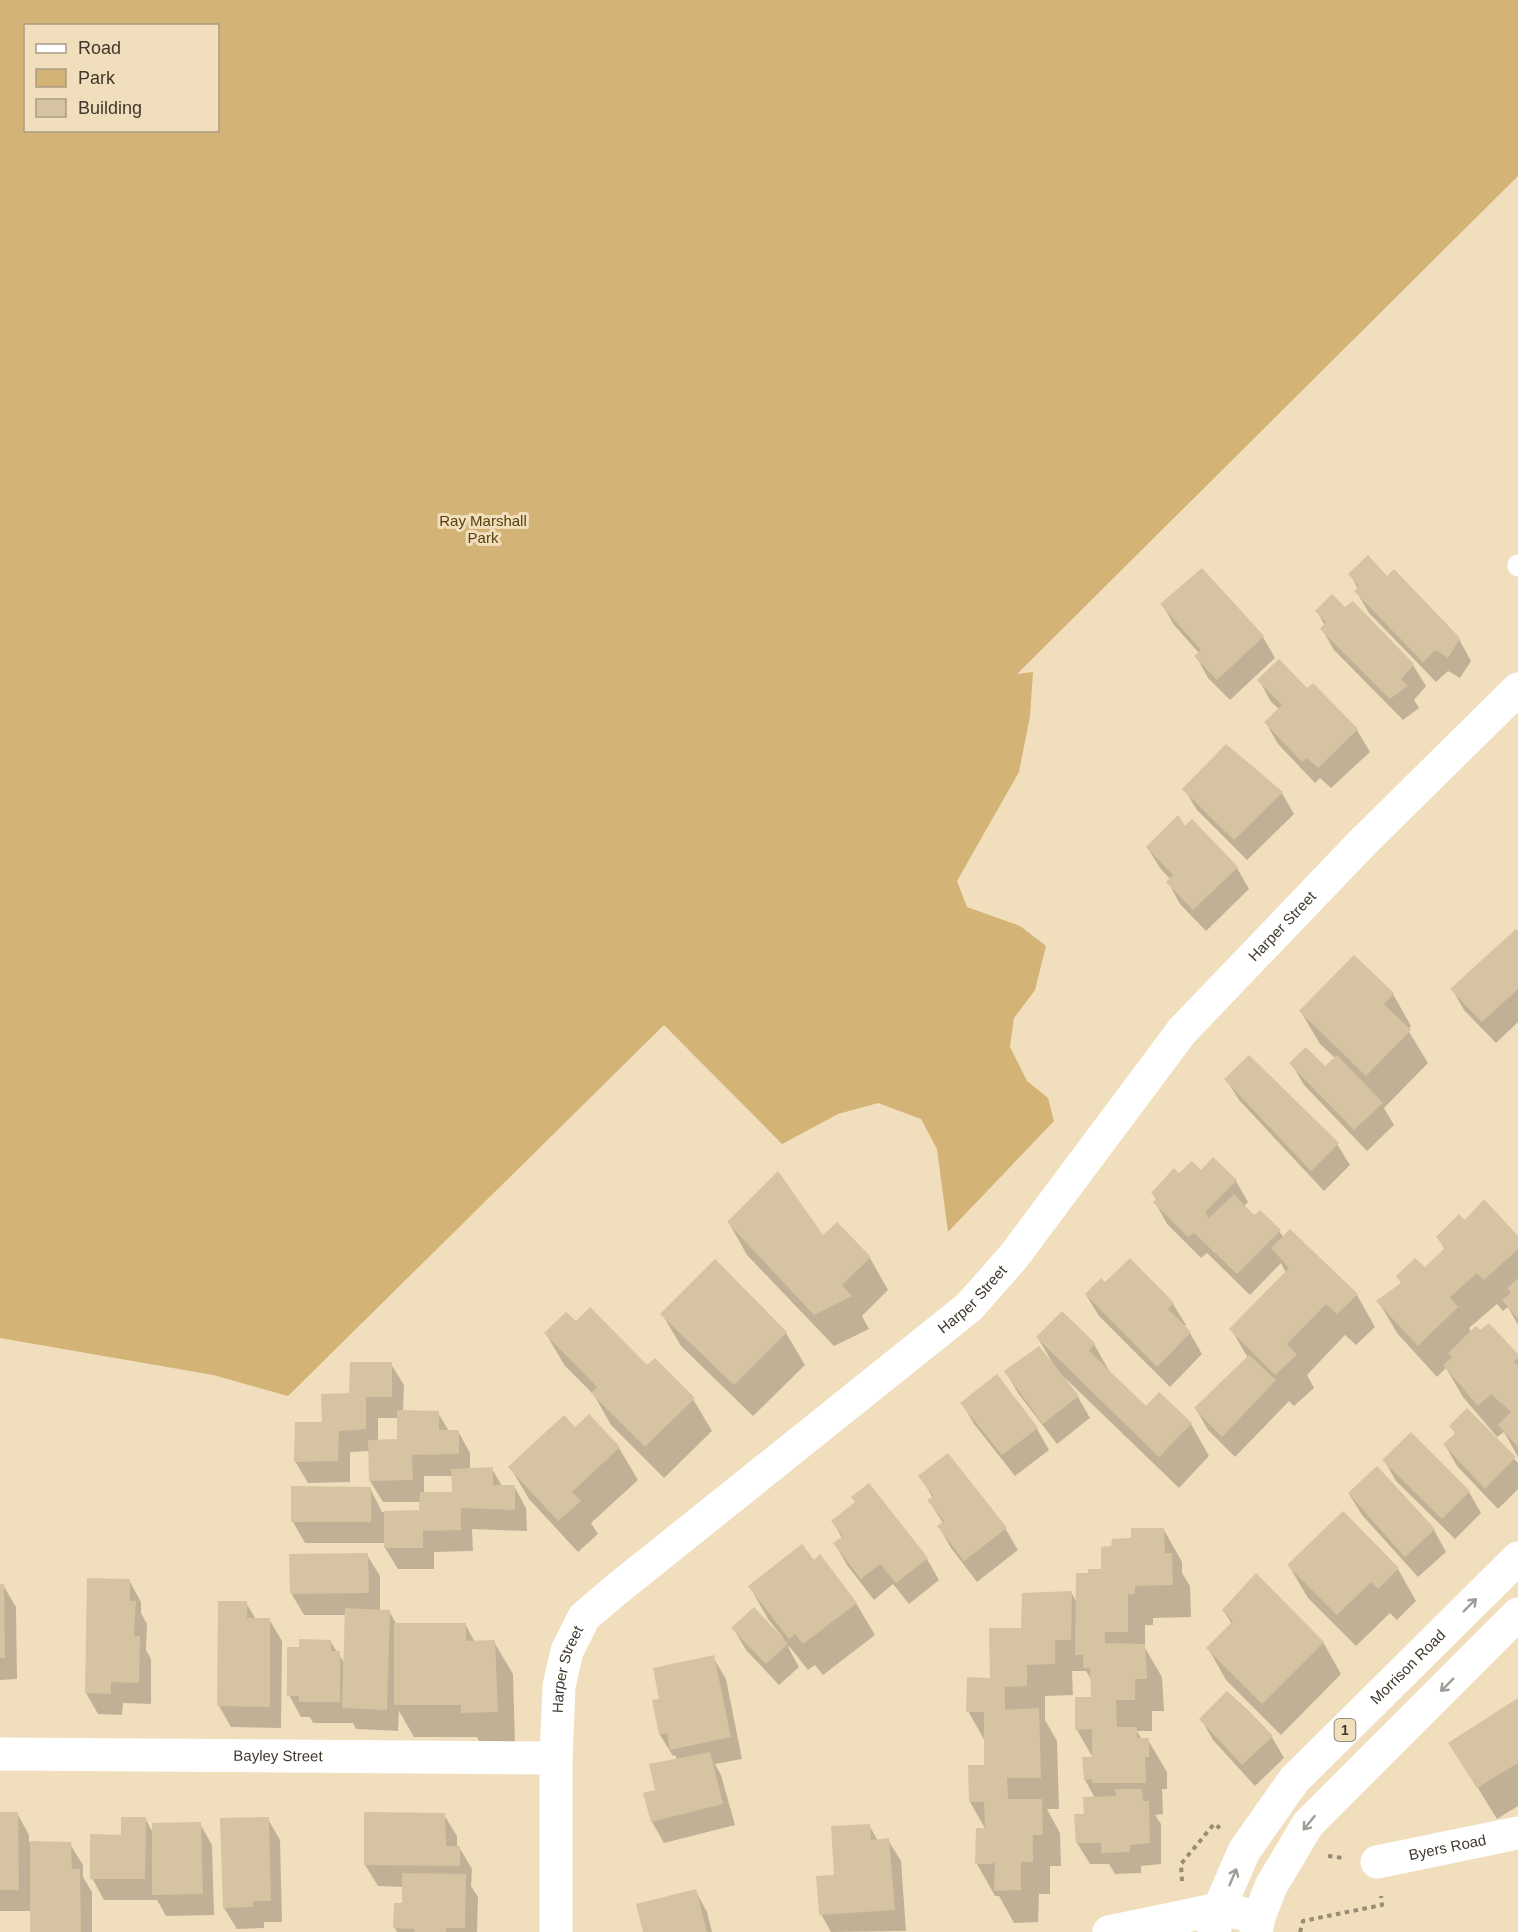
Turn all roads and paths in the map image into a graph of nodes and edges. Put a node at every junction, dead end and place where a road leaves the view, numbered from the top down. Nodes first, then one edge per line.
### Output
1 (1518, 689) edge
2 (1518, 1558) edge
3 (1518, 1614) edge
4 (0, 1754) edge
5 (556, 1758) junction
6 (1214, 1824) dead end
7 (1518, 1833) edge
8 (1377, 1862) joint
9 (1183, 1917) junction
10 (1217, 1920) edge
11 (1257, 1924) edge
12 (556, 1932) edge
13 (1109, 1932) edge
14 (1300, 1932) edge

1 - 5 street, Harper Street
10 -> 2 street, Morrison Road / 1
3 -> 11 street
4 - 5 street, Bayley Street
5 - 12 street, Harper Street
6 - 9 path
7 - 8 street, Byers Road
8 - 14 path
9 - 10 street
9 - 13 street
10 - 11 street

